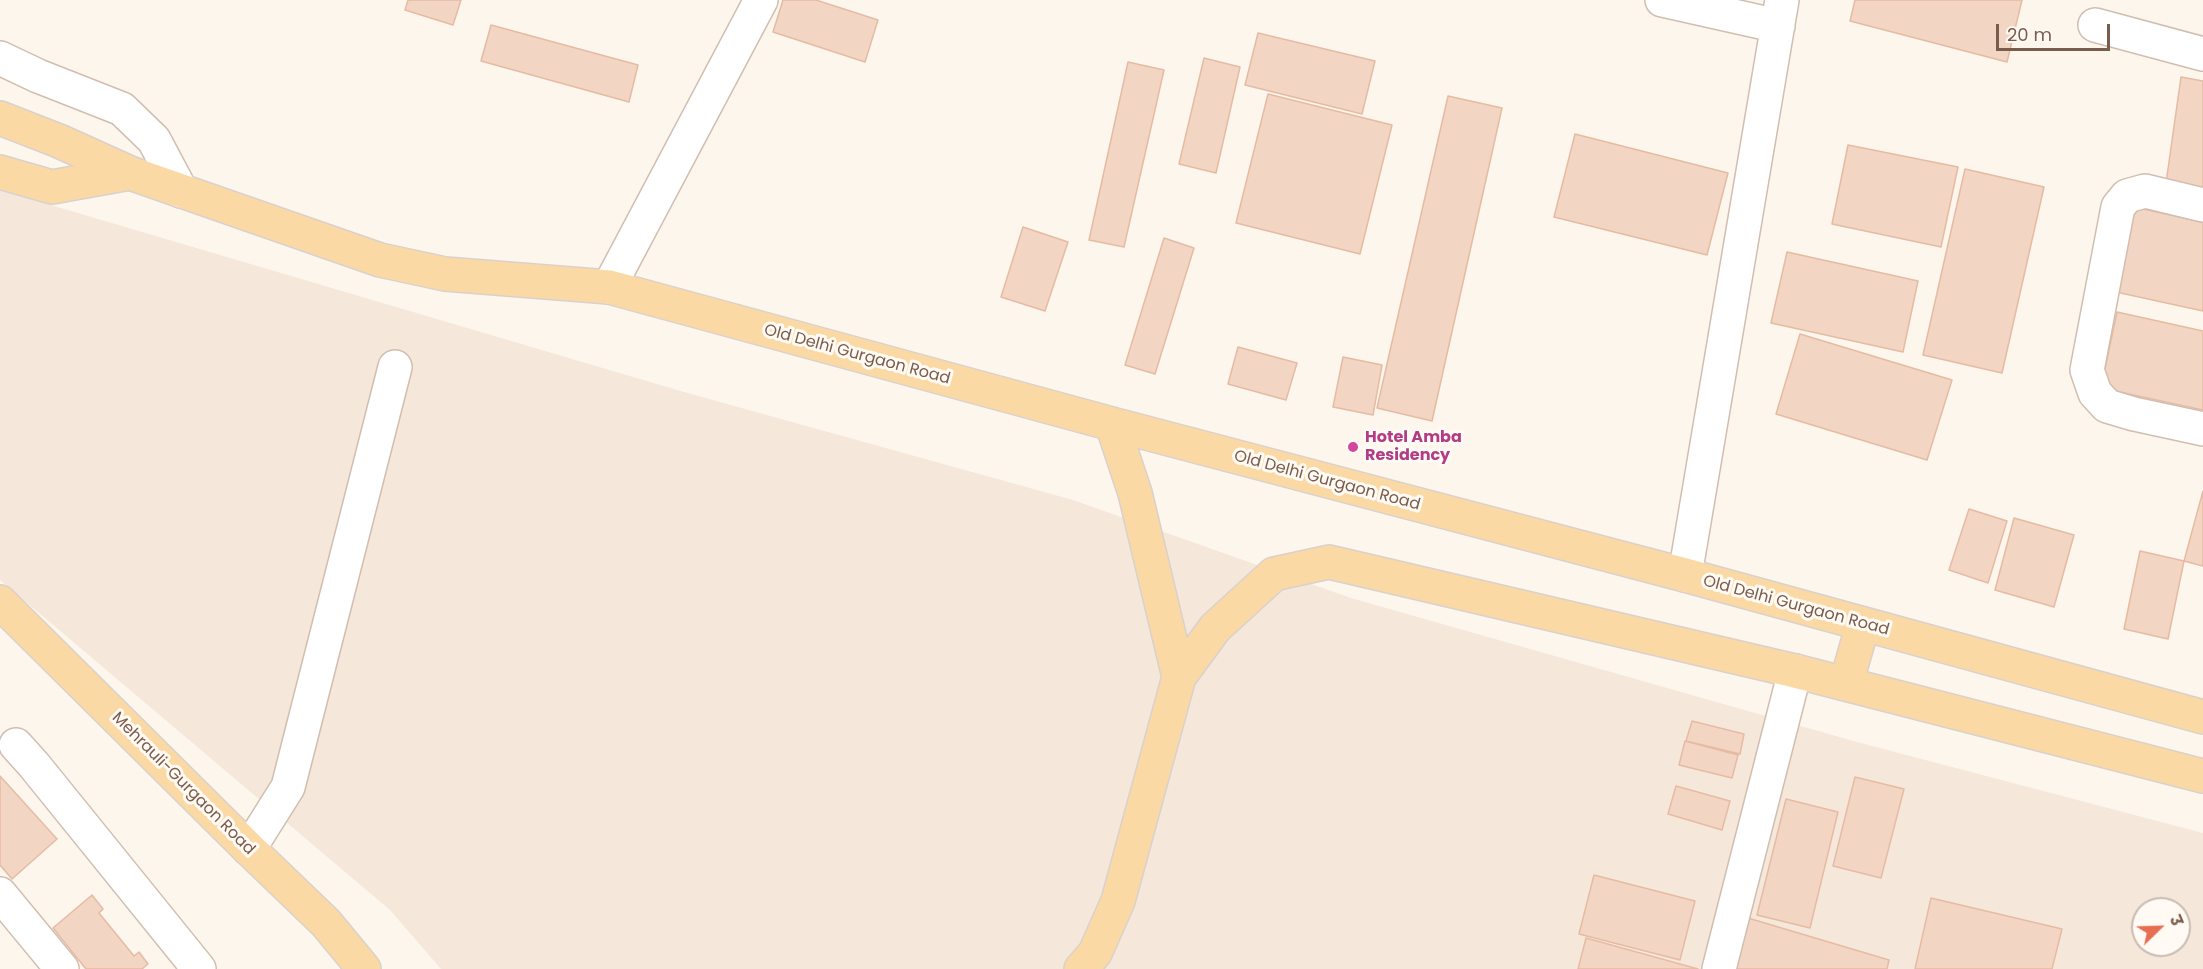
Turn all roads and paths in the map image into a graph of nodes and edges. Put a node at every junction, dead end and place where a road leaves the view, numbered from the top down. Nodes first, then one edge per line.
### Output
1 (761, 0) edge
2 (1662, 0) edge
3 (1780, 13) edge
4 (2094, 25) dead end
5 (2203, 54) edge
6 (0, 58) edge
7 (0, 118) edge
8 (0, 172) edge
9 (130, 173) junction
10 (181, 191) junction
11 (2203, 205) edge
12 (609, 287) junction
13 (395, 367) dead end
14 (1112, 424) junction
15 (2203, 429) edge
16 (1685, 575) junction
17 (0, 602) edge
18 (1863, 624) junction
19 (1795, 670) junction
20 (1179, 677) junction
21 (1846, 684) junction
22 (2203, 717) edge
23 (16, 745) dead end
24 (2203, 776) edge
25 (249, 849) junction
26 (0, 894) edge
27 (62, 969) edge
28 (199, 969) edge
29 (364, 969) edge
30 (1081, 969) edge
31 (1719, 969) edge

1 - 12 street
2 - 3 street
3 - 16 street
4 - 5 street
6 - 10 street
7 - 9 main road, Old Delhi Gurgaon Road
8 - 9 main road
9 - 10 main road, Old Delhi Gurgaon Road
10 - 12 main road, Old Delhi Gurgaon Road
11 - 15 street
12 - 14 main road, Old Delhi Gurgaon Road
13 - 25 street
14 - 16 main road, Old Delhi Gurgaon Road
14 - 20 main road
16 - 18 main road, Old Delhi Gurgaon Road
17 - 25 main road, Mehrauli-Gurgaon Road
18 - 21 main road
18 - 22 main road, Old Delhi Gurgaon Road
19 - 20 main road
19 - 21 main road
19 - 31 street
20 - 30 main road
21 - 24 main road
23 - 28 street
25 - 29 main road, Mehrauli-Gurgaon Road
26 - 27 street

